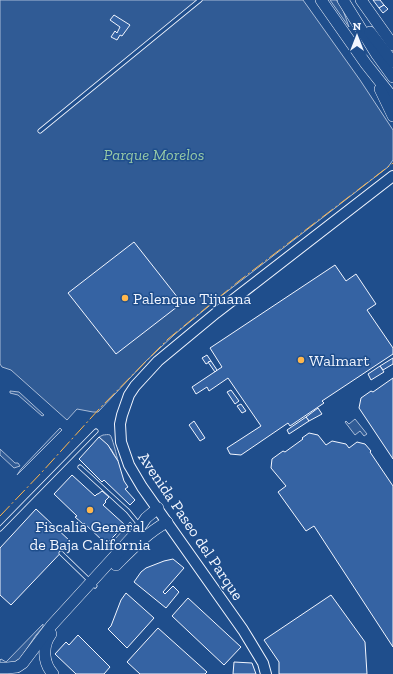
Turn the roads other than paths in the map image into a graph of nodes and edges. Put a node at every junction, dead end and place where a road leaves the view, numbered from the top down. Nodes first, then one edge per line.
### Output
1 (200, 0) edge
2 (321, 0) edge
3 (361, 0) edge
4 (343, 1) edge
5 (393, 45) edge
6 (393, 62) edge
7 (366, 64) junction
8 (393, 77) edge
9 (393, 98) edge
10 (393, 116) edge
11 (40, 131) dead end
12 (393, 176) edge
13 (96, 431) dead end
14 (80, 467) dead end
15 (158, 508) junction
16 (167, 522) junction
17 (0, 529) edge
18 (139, 529) junction
19 (61, 552) dead end
20 (93, 584) junction
21 (0, 668) edge
22 (53, 674) edge
23 (266, 674) edge

1 - 11 lane
2 - 7 main road
3 - 5 main road
4 - 6 main road
4 - 8 main road
7 - 9 main road
7 - 10 main road
12 - 15 main road, Avenida Paseo del Parque
13 - 17 lane
14 - 18 lane
15 - 16 main road, Avenida Paseo del Parque
15 - 18 main road
16 - 20 main road
16 - 23 main road, Avenida Paseo del Parque
18 - 20 main road
19 - 20 lane
20 - 21 main road
20 - 22 main road

